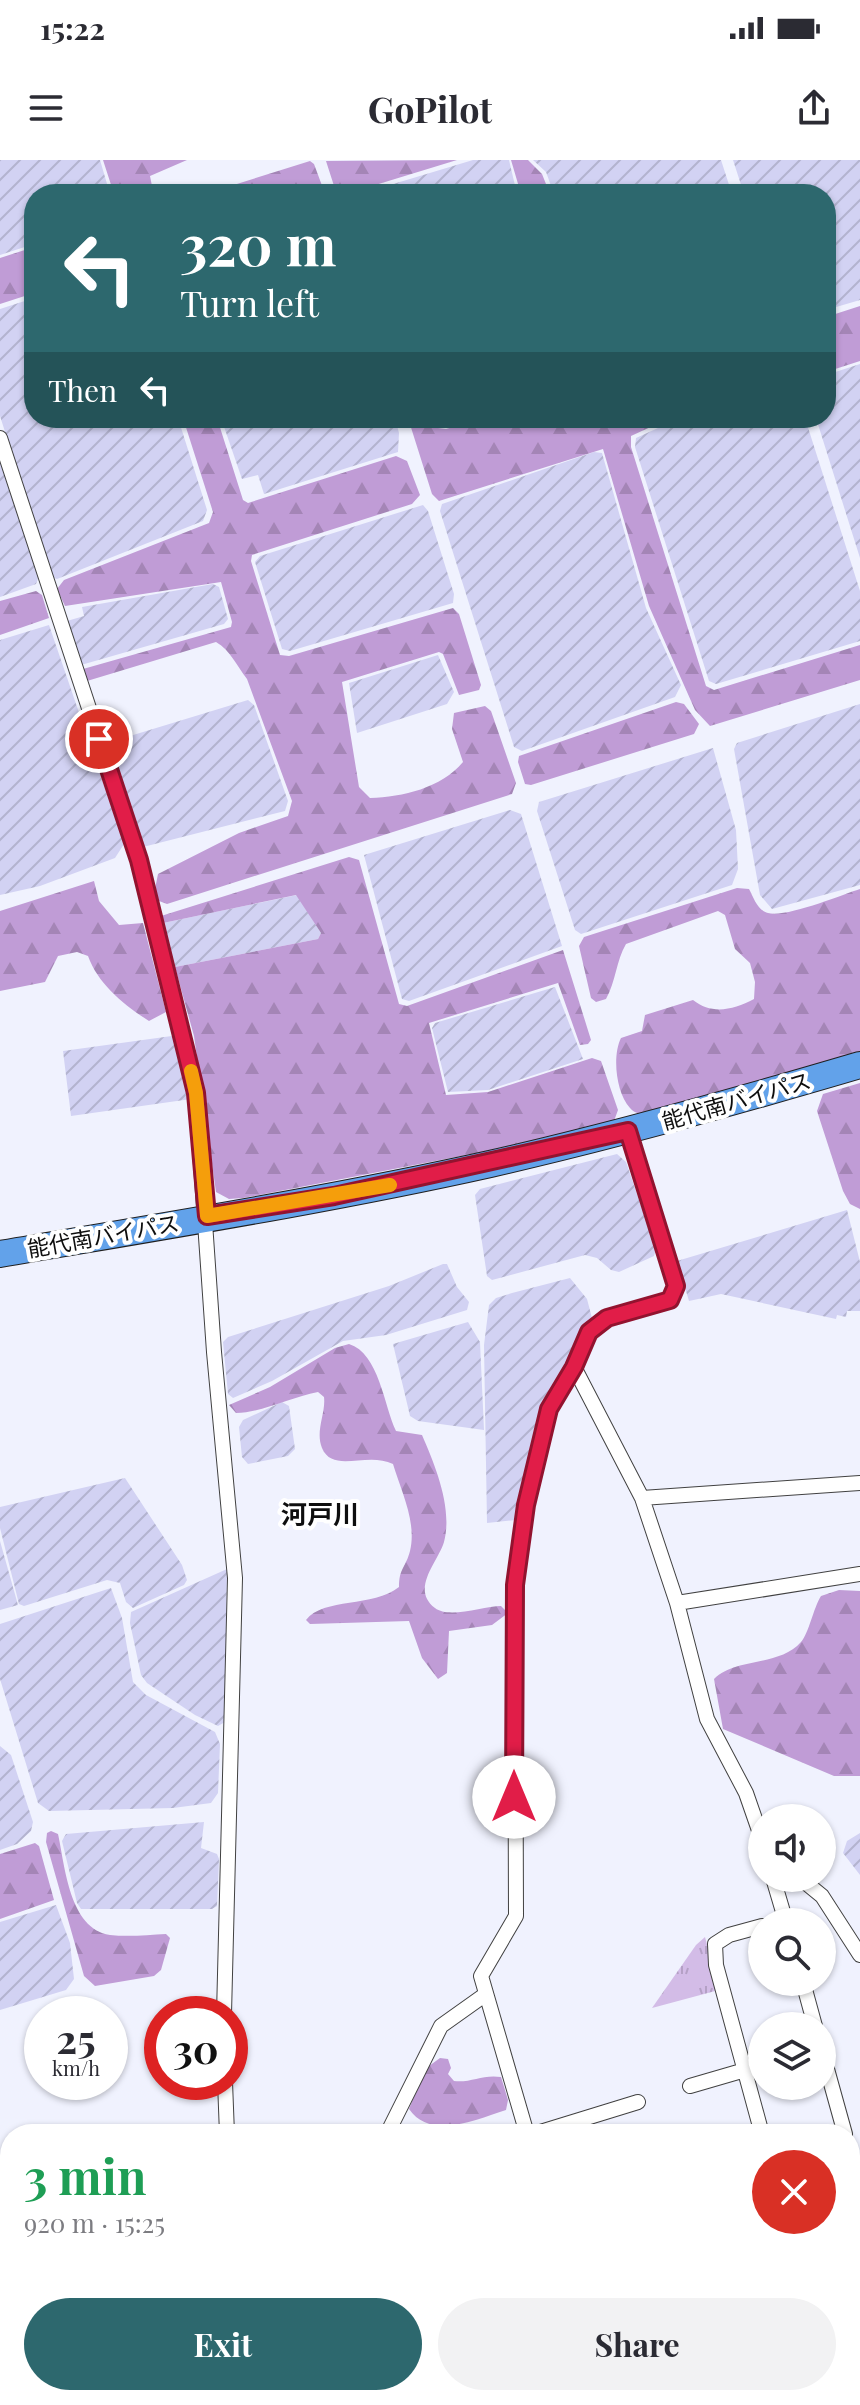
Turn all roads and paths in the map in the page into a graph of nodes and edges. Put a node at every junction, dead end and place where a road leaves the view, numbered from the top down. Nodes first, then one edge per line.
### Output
1 (0, 438) edge
2 (860, 1065) edge
3 (628, 1131) junction
4 (207, 1216) junction
5 (0, 1254) edge
6 (574, 1367) junction
7 (860, 1483) edge
8 (642, 1498) junction
9 (860, 1574) edge
10 (677, 1603) junction
11 (750, 1804) edge
12 (817, 1892) edge
13 (748, 1930) edge
14 (860, 1955) edge
15 (486, 1994) junction
16 (224, 1996) edge
17 (745, 2070) junction
18 (690, 2086) dead end
19 (226, 2100) edge
20 (836, 2100) edge
21 (638, 2102) dead end
22 (227, 2124) edge
23 (392, 2124) edge
24 (524, 2124) edge
25 (566, 2124) edge
26 (759, 2124) edge
27 (842, 2124) edge

1 - 4 street
2 - 3 highway, 能代南バイパス
3 - 4 highway, 能代南バイパス
3 - 6 street
4 - 5 highway, 能代南バイパス
4 - 16 street
6 - 8 street
6 - 15 street
7 - 8 street
8 - 10 street
9 - 10 street
10 - 11 street
12 - 14 street
13 - 17 street
15 - 23 street
15 - 24 street
17 - 18 street
17 - 26 street
19 - 22 street
20 - 27 street
21 - 25 street

